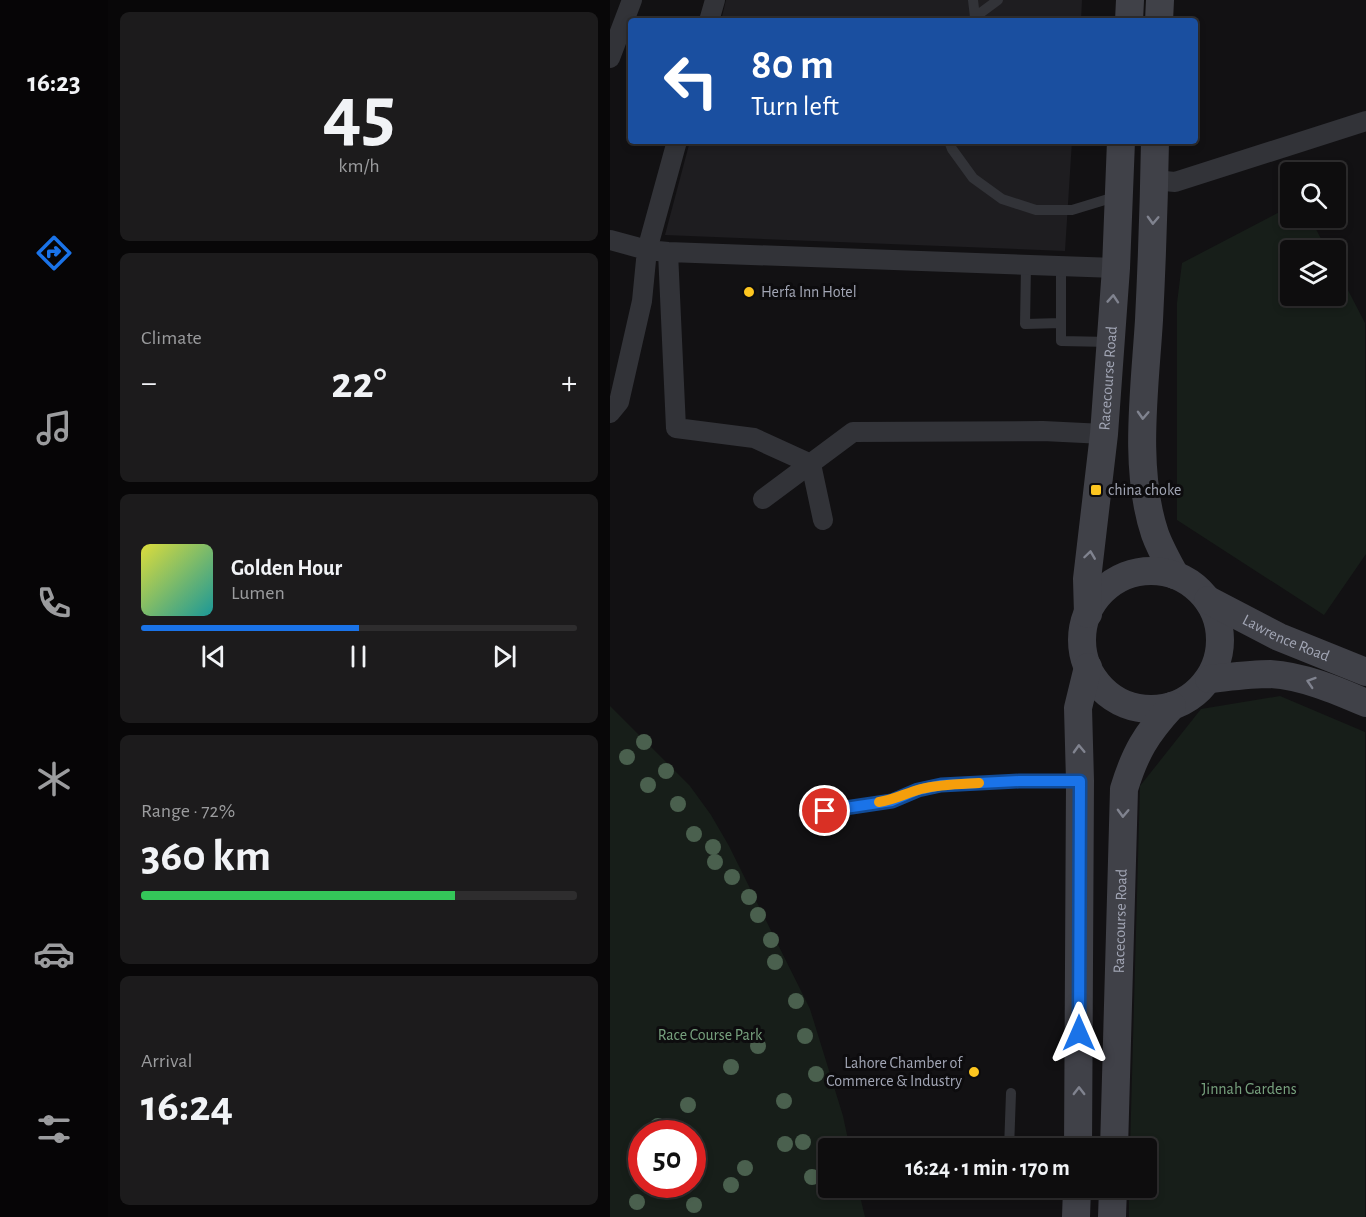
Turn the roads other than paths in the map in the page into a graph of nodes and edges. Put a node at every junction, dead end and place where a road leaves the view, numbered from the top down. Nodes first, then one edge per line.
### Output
1 (632, 0) edge
2 (715, 0) edge
3 (973, 0) edge
4 (998, 0) edge
5 (1160, 0) edge
6 (710, 18) edge
7 (973, 18) edge
8 (974, 18) edge
9 (1159, 18) edge
10 (610, 58) edge
11 (1364, 124) edge
12 (676, 144) edge
13 (950, 144) edge
14 (1121, 144) edge
15 (1155, 144) edge
16 (1154, 180) junction
17 (1118, 196) junction
18 (610, 240) edge
19 (647, 250) junction
20 (668, 252) junction
21 (1026, 265) junction
22 (1061, 266) junction
23 (1116, 268) junction
24 (1061, 323) junction
25 (1110, 342) junction
26 (610, 414) edge
27 (1104, 434) junction
28 (811, 464) junction
29 (763, 499) dead end
30 (823, 520) dead end
31 (1175, 575) junction
32 (1208, 600) junction
33 (1088, 614) junction
34 (1088, 667) junction
35 (1366, 672) edge
36 (1208, 679) junction
37 (1366, 703) edge
38 (1172, 706) junction
39 (1080, 781) junction
40 (803, 814) dead end
41 (1011, 1093) dead end
42 (1009, 1138) edge
43 (1078, 1138) edge
44 (1114, 1138) edge
45 (1077, 1198) edge
46 (1113, 1198) edge
47 (1076, 1217) edge
48 (1112, 1217) edge

1 - 10 street
2 - 6 street
3 - 7 lane
4 - 8 lane
5 - 9 main road
11 - 16 street
12 - 19 street
13 - 17 lane
14 - 17 main road, Racecourse Road
15 - 16 main road
16 -> 31 main road
17 - 23 main road, Racecourse Road
18 - 19 street
19 - 20 street
19 - 26 street
20 - 21 street
20 - 28 street
21 - 22 street
21 - 24 lane
22 - 23 street
22 - 24 lane
25 -> 23 main road, Racecourse Road
24 - 25 lane
25 - 27 main road, Racecourse Road
27 - 28 street
33 -> 27 main road, Racecourse Road
28 - 29 street
28 - 30 street
31 - 32 main road
31 - 33 main road
32 - 35 main road, Lawrence Road
32 - 36 main road
33 - 34 main road
34 - 38 main road
39 -> 34 main road
37 -> 36 main road
36 - 38 main road
38 -> 44 main road, Racecourse Road
39 - 40 lane
43 -> 39 main road
41 - 42 lane
45 - 47 main road
46 - 48 main road

